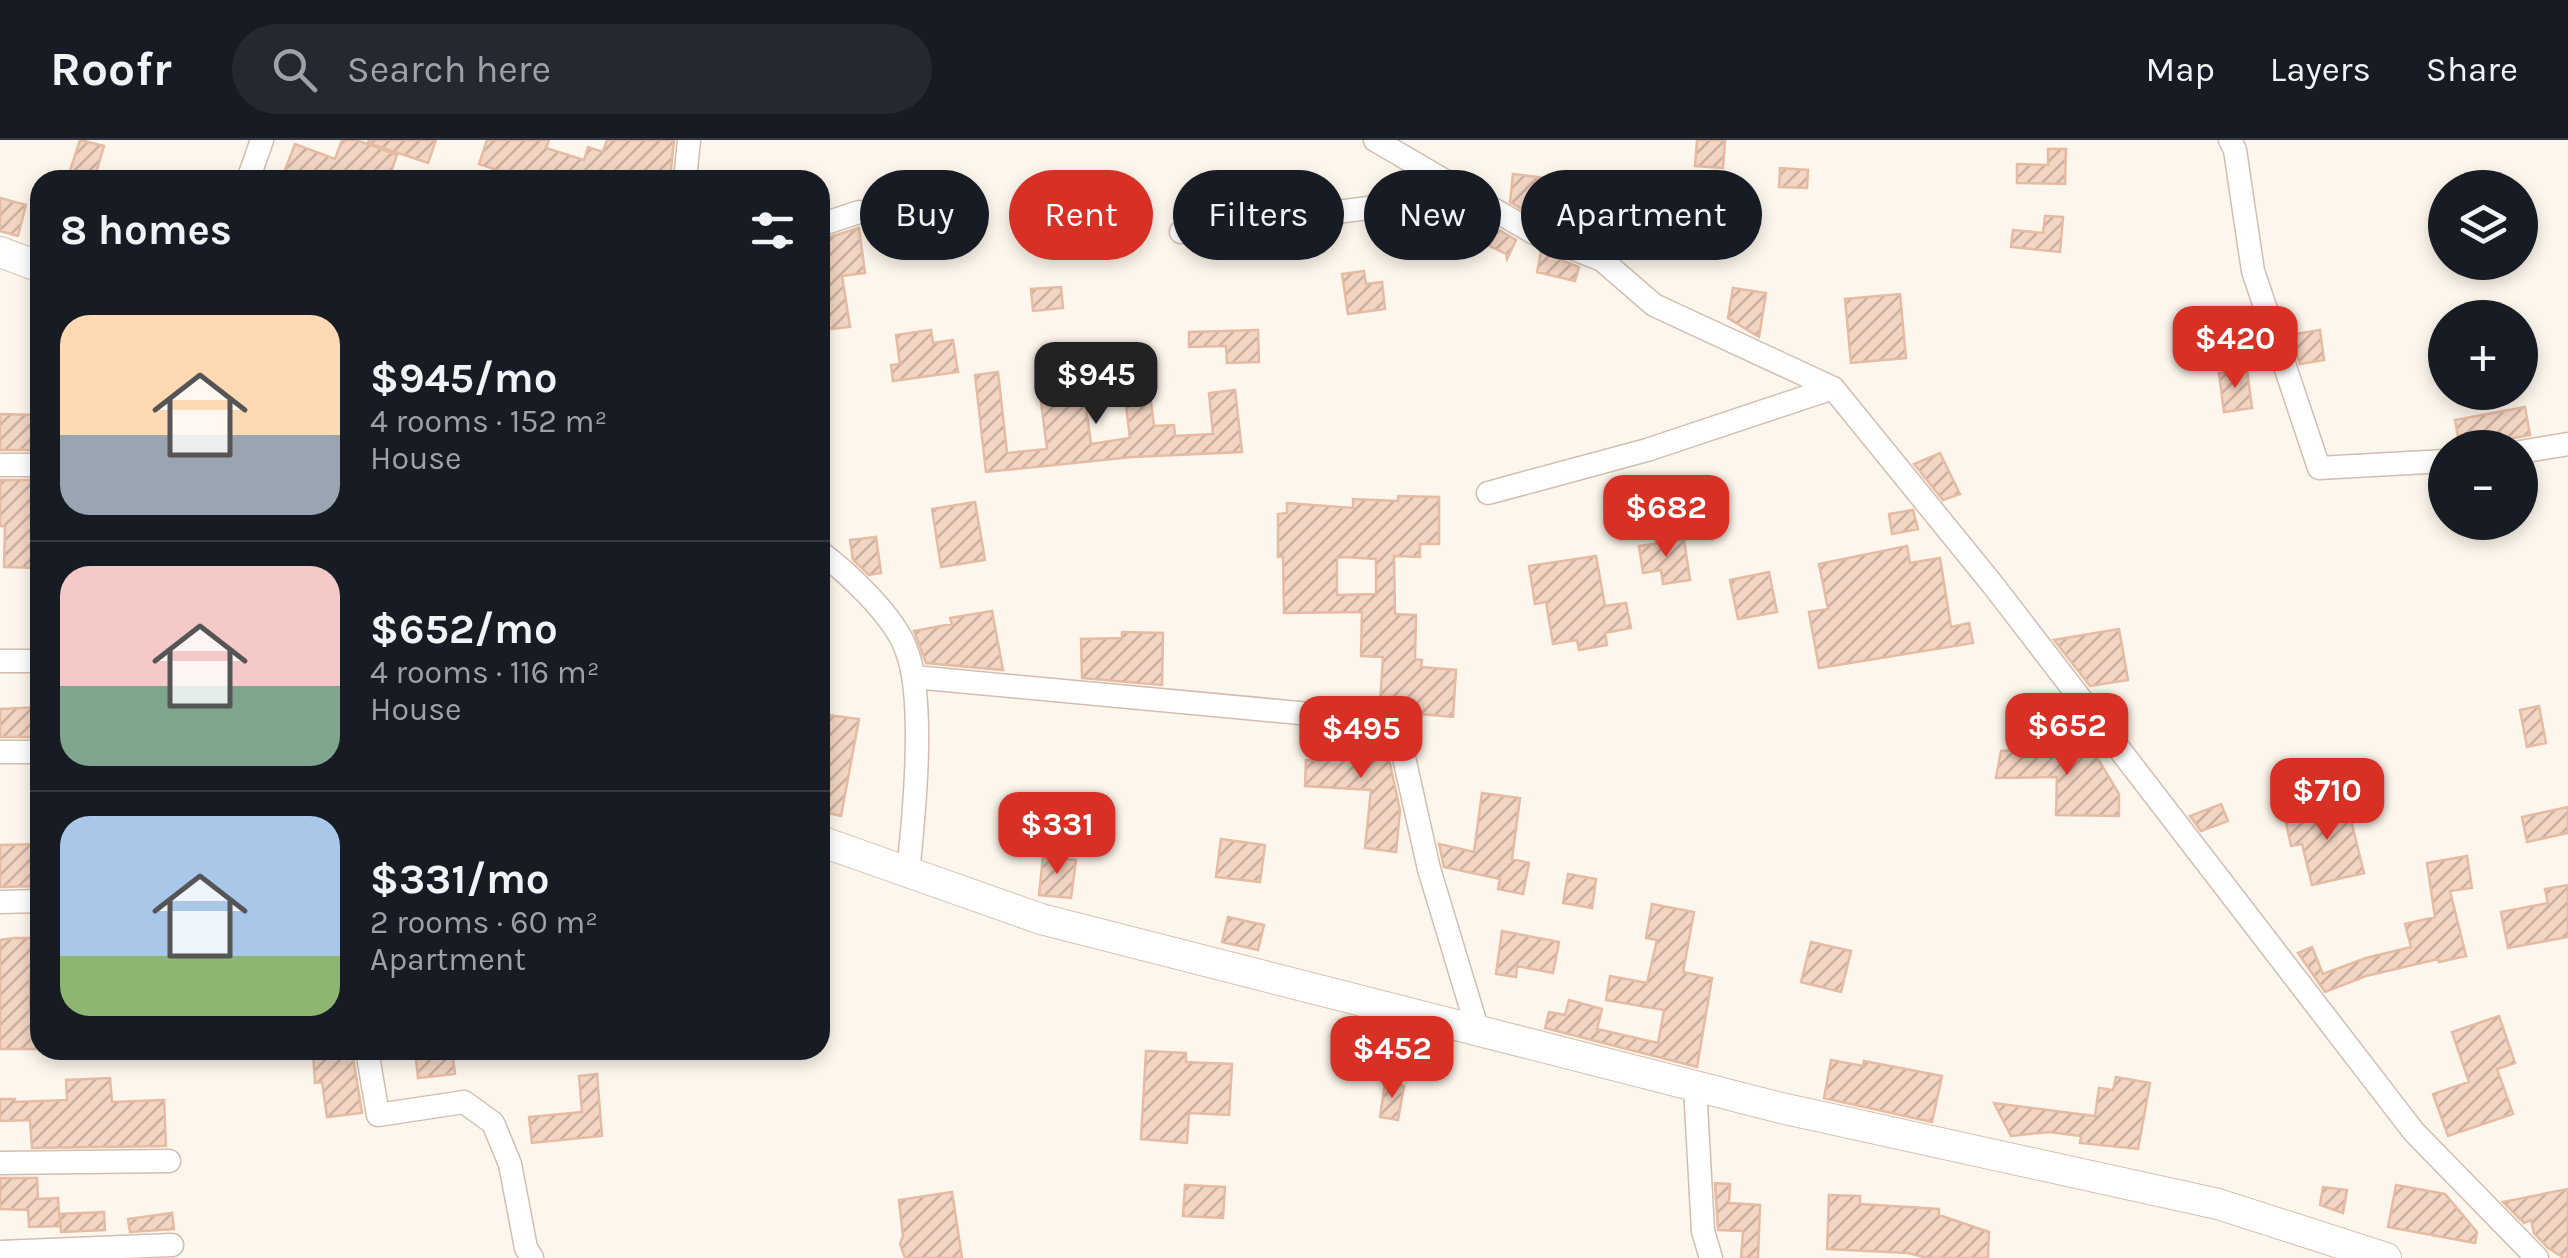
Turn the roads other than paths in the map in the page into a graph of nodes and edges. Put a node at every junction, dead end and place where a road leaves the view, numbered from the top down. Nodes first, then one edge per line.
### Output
1 (262, 140) edge
2 (689, 140) edge
3 (1375, 140) edge
4 (2230, 140) edge
5 (252, 170) edge
6 (687, 170) edge
7 (1426, 170) edge
8 (860, 212) dead end
9 (1501, 214) edge
10 (830, 222) edge
11 (0, 252) edge
12 (30, 263) edge
13 (1833, 388) junction
14 (2568, 444) edge
15 (2538, 449) edge
16 (2428, 462) edge
17 (0, 464) edge
18 (30, 465) edge
19 (1488, 492) dead end
20 (830, 562) edge
21 (30, 660) edge
22 (0, 661) edge
23 (914, 678) junction
24 (0, 752) edge
25 (30, 752) edge
26 (830, 845) edge
27 (908, 872) junction
28 (30, 901) edge
29 (0, 902) edge
30 (1478, 1030) junction
31 (369, 1060) edge
32 (1696, 1086) junction
33 (169, 1162) dead end
34 (0, 1163) edge
35 (172, 1245) dead end
36 (2324, 1248) edge
37 (0, 1252) edge
38 (532, 1258) edge
39 (1711, 1258) edge
40 (2386, 1258) edge
41 (2537, 1258) edge

1 - 5 street
2 - 6 street
3 - 7 street
4 - 16 street
8 - 10 street
9 - 13 street
11 - 12 street
13 - 19 street
13 - 41 street
14 - 15 street
17 - 18 street
20 - 23 street
21 - 22 street
23 - 27 street
23 - 30 street
24 - 25 street
26 - 27 street
27 - 30 street
28 - 29 street
30 - 32 street
31 - 38 street
32 - 36 street
32 - 39 street
33 - 34 street
35 - 37 street
36 - 40 street

